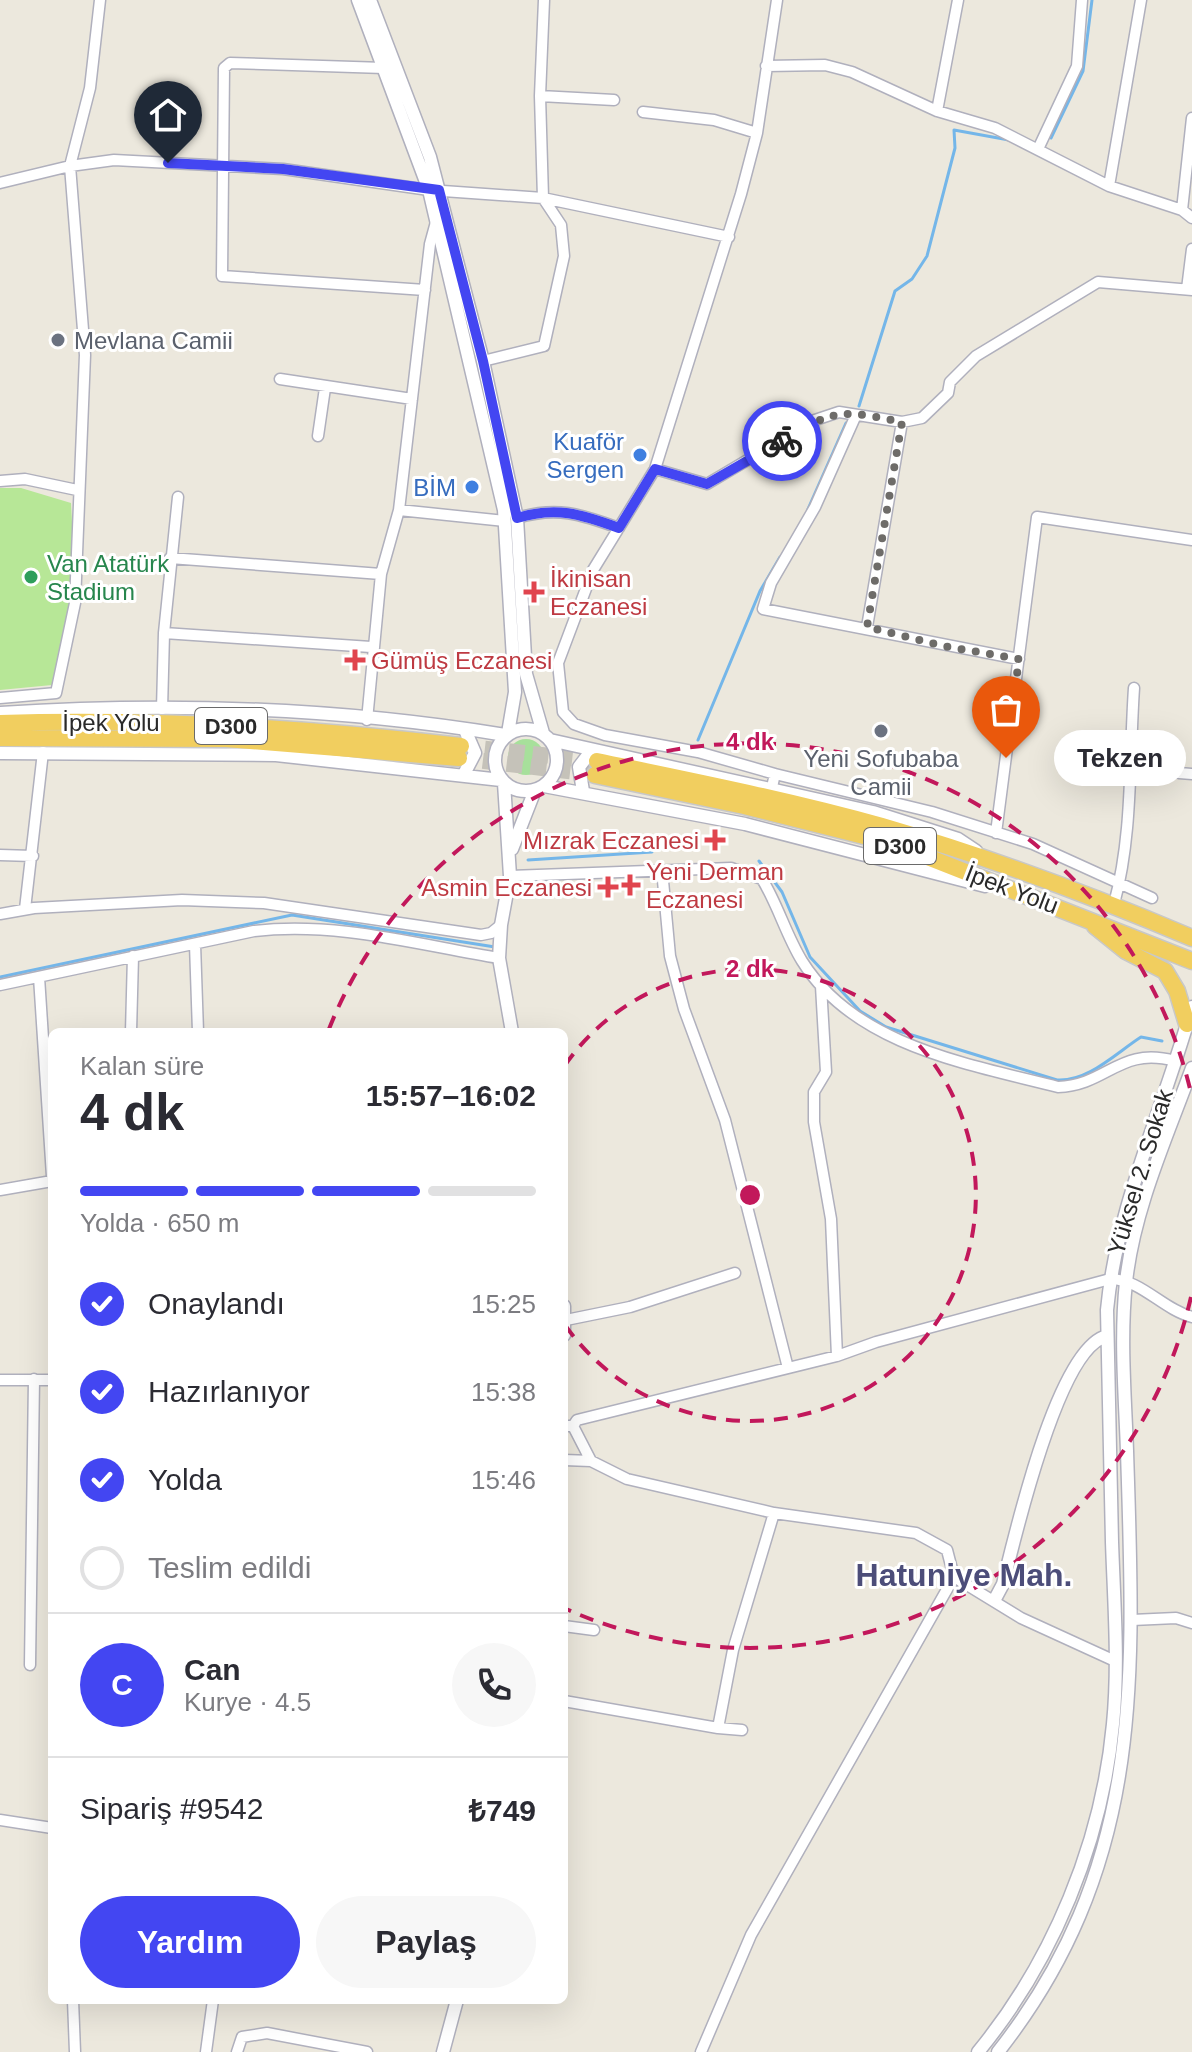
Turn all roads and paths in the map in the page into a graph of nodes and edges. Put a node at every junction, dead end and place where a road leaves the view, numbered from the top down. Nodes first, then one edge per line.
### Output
1 (100, 0) edge
2 (358, 0) edge
3 (370, 0) edge
4 (544, 0) edge
5 (777, 0) edge
6 (958, 0) edge
7 (1082, 0) edge
8 (1141, 0) edge
9 (766, 66) junction
10 (384, 68) junction
11 (540, 96) junction
12 (614, 100) dead end
13 (937, 111) junction
14 (643, 112) dead end
15 (1192, 118) edge
16 (757, 133) junction
17 (1039, 147) junction
18 (223, 165) junction
19 (70, 166) junction
20 (0, 183) edge
21 (1109, 186) junction
22 (434, 190) junction
23 (543, 198) junction
24 (1182, 210) junction
25 (1192, 218) edge
26 (436, 222) junction
27 (729, 237) junction
28 (1192, 249) edge
29 (1189, 289) edge
30 (425, 290) junction
31 (483, 361) junction
32 (280, 379) dead end
33 (325, 388) junction
34 (412, 399) junction
35 (856, 415) junction
36 (902, 422) junction
37 (318, 436) dead end
38 (655, 469) junction
39 (0, 481) edge
40 (77, 490) junction
41 (178, 497) dead end
42 (399, 510) junction
43 (511, 520) junction
44 (619, 528) junction
45 (1192, 540) edge
46 (170, 558) junction
47 (381, 574) junction
48 (867, 627) junction
49 (164, 633) junction
50 (371, 647) junction
51 (1019, 659) junction
52 (1134, 688) dead end
53 (0, 698) edge
54 (162, 709) junction
55 (0, 713) edge
56 (367, 720) junction
57 (0, 723) edge
58 (507, 734) junction
59 (546, 737) junction
60 (0, 738) edge
61 (43, 752) junction
62 (462, 752) junction
63 (0, 753) edge
64 (595, 762) junction
65 (1179, 773) dead end
66 (775, 774) junction
67 (1192, 774) edge
68 (503, 781) junction
69 (772, 787) junction
70 (539, 788) junction
71 (583, 791) junction
72 (996, 833) junction
73 (0, 855) edge
74 (33, 856) junction
75 (510, 856) junction
76 (992, 862) junction
77 (662, 870) junction
78 (510, 876) junction
79 (1119, 886) junction
80 (1032, 898) junction
81 (1152, 898) dead end
82 (1114, 904) junction
83 (25, 909) junction
84 (0, 914) edge
85 (1081, 915) junction
86 (501, 925) junction
87 (1192, 938) edge
88 (195, 944) junction
89 (133, 956) junction
90 (499, 958) junction
91 (1192, 961) edge
92 (39, 977) junction
93 (0, 985) edge
94 (821, 986) junction
95 (1192, 1007) edge
96 (1187, 1024) junction
97 (131, 1028) edge
98 (198, 1028) edge
99 (511, 1028) edge
100 (1175, 1061) junction
101 (1192, 1068) edge
102 (48, 1116) edge
103 (48, 1179) edge
104 (0, 1190) edge
105 (735, 1273) dead end
106 (1110, 1279) junction
107 (1126, 1279) junction
108 (1192, 1317) edge
109 (568, 1320) edge
110 (1107, 1336) junction
111 (837, 1356) junction
112 (788, 1368) junction
113 (34, 1379) junction
114 (0, 1380) edge
115 (48, 1380) edge
116 (568, 1426) edge
117 (568, 1460) edge
118 (591, 1461) junction
119 (774, 1513) junction
120 (954, 1577) junction
121 (995, 1599) junction
122 (1132, 1620) junction
123 (1192, 1623) edge
124 (568, 1627) edge
125 (594, 1630) dead end
126 (1115, 1661) junction
127 (30, 1665) dead end
128 (568, 1702) edge
129 (718, 1728) junction
130 (742, 1730) dead end
131 (0, 1820) edge
132 (48, 1827) edge
133 (73, 2004) edge
134 (212, 2004) edge
135 (456, 2004) edge
136 (75, 2052) edge
137 (206, 2052) edge
138 (237, 2052) edge
139 (367, 2052) edge
140 (443, 2052) edge
141 (701, 2052) edge
142 (978, 2052) edge
143 (998, 2052) edge

1 - 19 street
2 - 10 street
3 - 22 street
4 - 11 street
5 - 9 street
6 - 13 street
7 - 17 street
8 - 21 street
9 - 13 street
9 - 16 street
10 - 18 street
10 - 22 street
11 - 12 street
11 - 23 street
13 - 17 street
14 - 16 street
15 - 24 street
16 - 27 street
17 - 21 street
18 - 19 street
18 - 22 street
18 - 30 street
19 - 20 street
19 - 40 street
21 - 24 street
22 - 23 street
22 - 26 street
22 - 31 street
23 - 27 street
23 - 31 street
24 - 25 street
26 - 30 street
26 - 43 street
27 - 38 street
28 - 29 street
29 - 36 street
30 - 34 street
31 - 43 street
32 - 33 street
33 - 34 street
33 - 37 street
34 - 42 street
35 - 36 street
35 - 38 street
35 - 48 street
36 - 48 street
38 - 44 street
39 - 40 street
40 - 53 street
41 - 46 street
42 - 43 street
42 - 47 street
43 - 44 street
43 - 58 street
43 - 59 street
44 - 66 street
45 - 51 street
46 - 47 street
46 - 49 street
47 - 50 street
48 - 51 street
49 - 50 street
49 - 54 street
50 - 56 street
51 - 72 street
52 - 79 street
54 - 55 street
54 - 56 street
56 - 62 street
57 - 62 highway, İpek Yolu / D300
58 - 59 street
58 - 62 street
58 - 68 street
59 - 64 street
59 - 70 street
60 - 62 highway, İpek Yolu / D300
61 - 62 street
61 - 63 street
61 - 74 street
62 - 68 street
64 - 69 street
64 - 71 street
64 - 76 highway, İpek Yolu / D300
64 - 80 highway, İpek Yolu / D300
65 - 67 street
66 - 69 street
66 - 72 street
68 - 70 street
68 - 75 street
69 - 76 street
70 - 71 street
70 - 75 street
71 - 80 street
72 - 79 street
73 - 74 street
74 - 83 street
75 - 78 street
76 - 82 highway, İpek Yolu / D300
77 - 78 street
77 - 94 street
77 - 112 street
78 - 86 street
79 - 81 street
79 - 82 street
80 - 85 highway, İpek Yolu / D300
82 - 87 highway, İpek Yolu / D300
83 - 84 street
83 - 86 street
85 - 91 highway, İpek Yolu / D300
85 - 96 highway
86 - 90 street
88 - 89 street
88 - 90 street
88 - 98 street
89 - 92 street
89 - 97 street
90 - 99 street
92 - 93 street
92 - 102 street
94 - 100 street
94 - 111 street
95 - 96 street, Yüksel 2. Sokak
96 - 100 street, Yüksel 2. Sokak
100 - 106 street, Yüksel 2. Sokak
101 - 107 street, Yüksel 2. Sokak
103 - 104 street
105 - 109 street
106 - 107 street
106 - 110 street, Yüksel 2. Sokak
106 - 111 street
107 - 108 street
107 - 122 street, Yüksel 2. Sokak
110 - 121 street
110 - 126 street, Yüksel 2. Sokak
111 - 112 street
112 - 116 street
113 - 114 street
113 - 115 street
113 - 127 street
116 - 118 street
117 - 118 street
118 - 119 street
119 - 120 street
119 - 129 street
120 - 121 street
120 - 141 street
121 - 126 street
122 - 123 street
122 - 143 street, Yüksel 2. Sokak
124 - 125 street
126 - 142 street, Yüksel 2. Sokak
128 - 129 street
129 - 130 street
131 - 132 street
133 - 136 street
134 - 137 street
135 - 140 street
138 - 139 street

